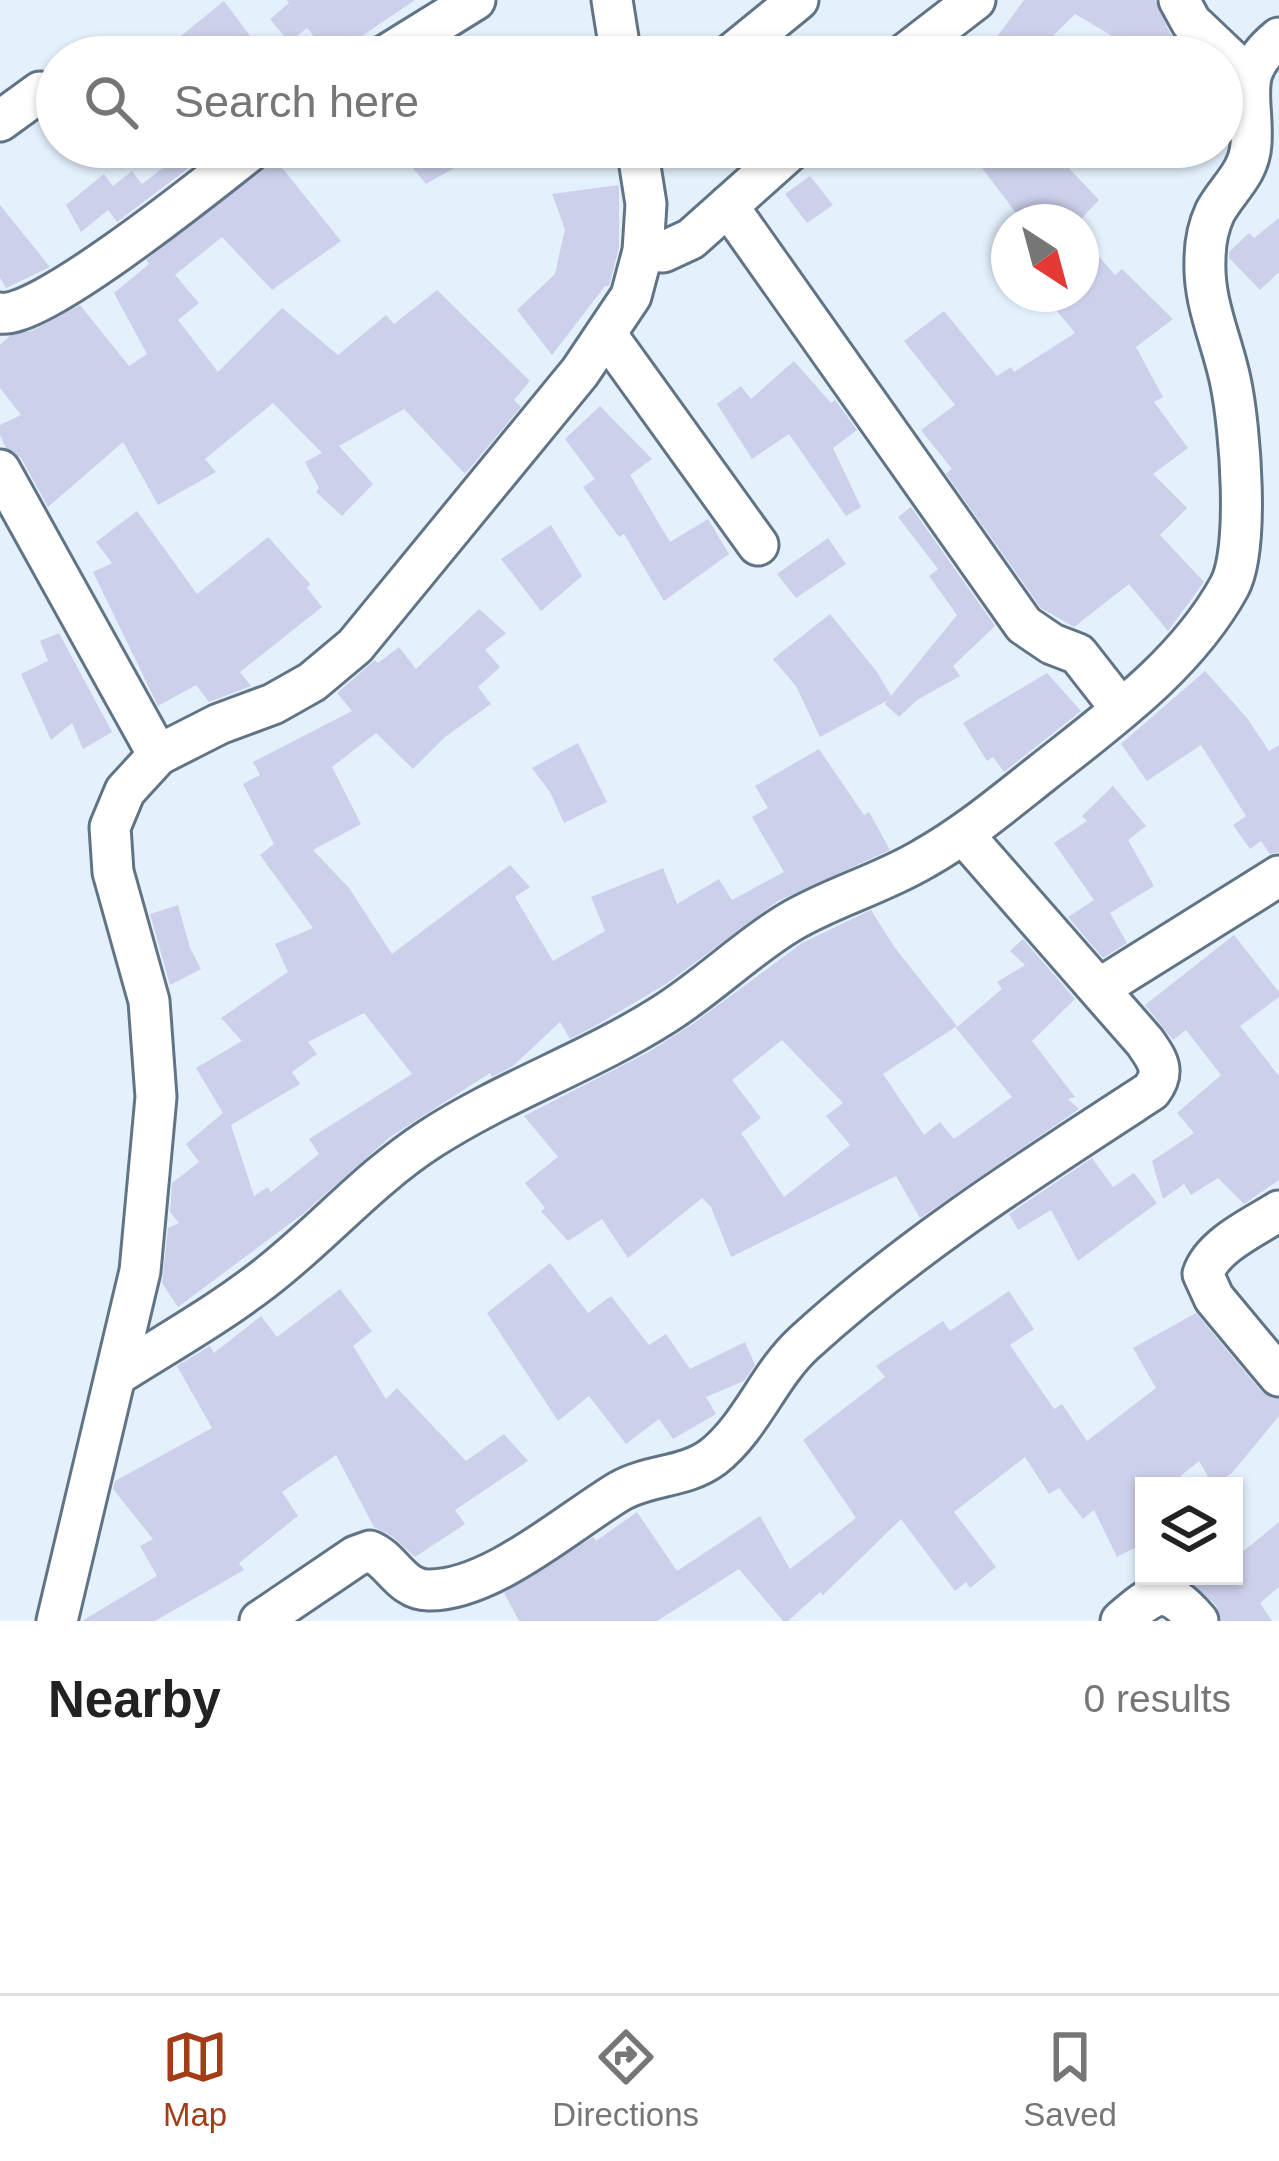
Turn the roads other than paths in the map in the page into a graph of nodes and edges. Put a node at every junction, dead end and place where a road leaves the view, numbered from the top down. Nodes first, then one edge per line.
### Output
1 (475, 0) edge
2 (612, 0) edge
3 (798, 0) edge
4 (975, 0) edge
5 (1179, 0) edge
6 (417, 36) edge
7 (618, 36) edge
8 (754, 36) edge
9 (928, 36) edge
10 (1206, 36) edge
11 (1279, 38) edge
12 (1243, 71) edge
13 (1249, 77) junction
14 (36, 95) edge
15 (0, 121) edge
16 (228, 168) edge
17 (640, 168) edge
18 (771, 168) edge
19 (728, 206) junction
20 (643, 251) junction
21 (0, 313) edge
22 (606, 334) junction
23 (0, 470) edge
24 (1260, 517) edge
25 (758, 545) dead end
26 (1120, 710) junction
27 (158, 755) junction
28 (963, 834) junction
29 (1279, 876) edge
30 (1100, 988) junction
31 (1279, 1210) edge
32 (117, 1375) junction
33 (1279, 1376) edge
34 (58, 1621) edge
35 (260, 1621) edge
36 (1121, 1621) edge
37 (1198, 1621) edge

1 - 6 street
2 - 7 street
3 - 8 street
4 - 9 street
5 - 10 street
11 - 13 street
12 - 13 street
13 - 24 street
14 - 15 street
16 - 21 street
17 - 20 street
18 - 19 street
19 - 20 street
19 - 26 street
20 - 22 street
22 - 25 street
22 - 27 street
23 - 27 street
24 - 26 street
26 - 28 street
27 - 32 street
28 - 30 street
28 - 32 street
29 - 30 street
30 - 35 street
31 - 33 street
32 - 34 street
36 - 37 street

